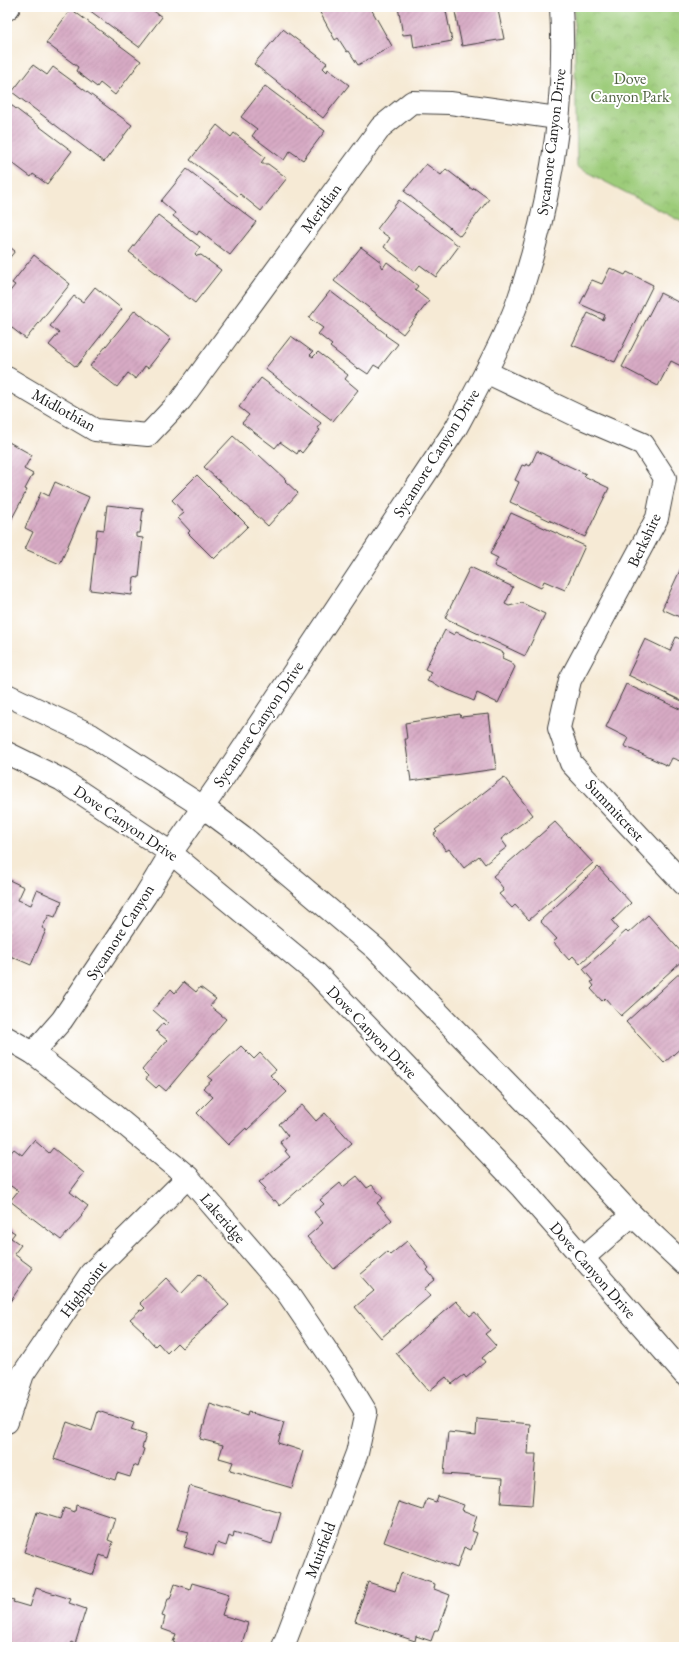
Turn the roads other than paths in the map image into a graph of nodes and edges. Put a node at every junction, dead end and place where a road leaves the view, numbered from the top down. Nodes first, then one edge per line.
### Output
1 (561, 7) edge
2 (557, 118) junction
3 (486, 372) junction
4 (7, 378) edge
5 (148, 435) joint
6 (7, 695) edge
7 (559, 728) joint
8 (7, 753) edge
9 (202, 807) junction
10 (171, 853) junction
11 (684, 884) edge
12 (7, 1038) edge
13 (32, 1052) junction
14 (188, 1177) junction
15 (632, 1215) junction
16 (583, 1258) junction
17 (684, 1264) edge
18 (684, 1374) edge
19 (7, 1422) edge
20 (357, 1453) joint
21 (283, 1647) edge

1 - 2 street, Sycamore Canyon Drive
2 - 3 street, Sycamore Canyon Drive
2 - 5 street, Meridian
3 - 7 street, Berkshire
3 - 9 street, Sycamore Canyon Drive
4 - 5 street, Midlothian
6 - 9 street
7 - 11 street, Summitcrest
8 - 10 street, Dove Canyon Drive
9 - 10 street, Sycamore Canyon
9 - 15 street
10 - 13 street, Sycamore Canyon
10 - 16 street, Dove Canyon Drive
12 - 13 street, Lakeridge
13 - 14 street, Lakeridge
14 - 19 street, Highpoint
14 - 20 street, Lakeridge
15 - 16 street
15 - 17 street
16 - 18 street, Dove Canyon Drive
20 - 21 street, Muirfield

